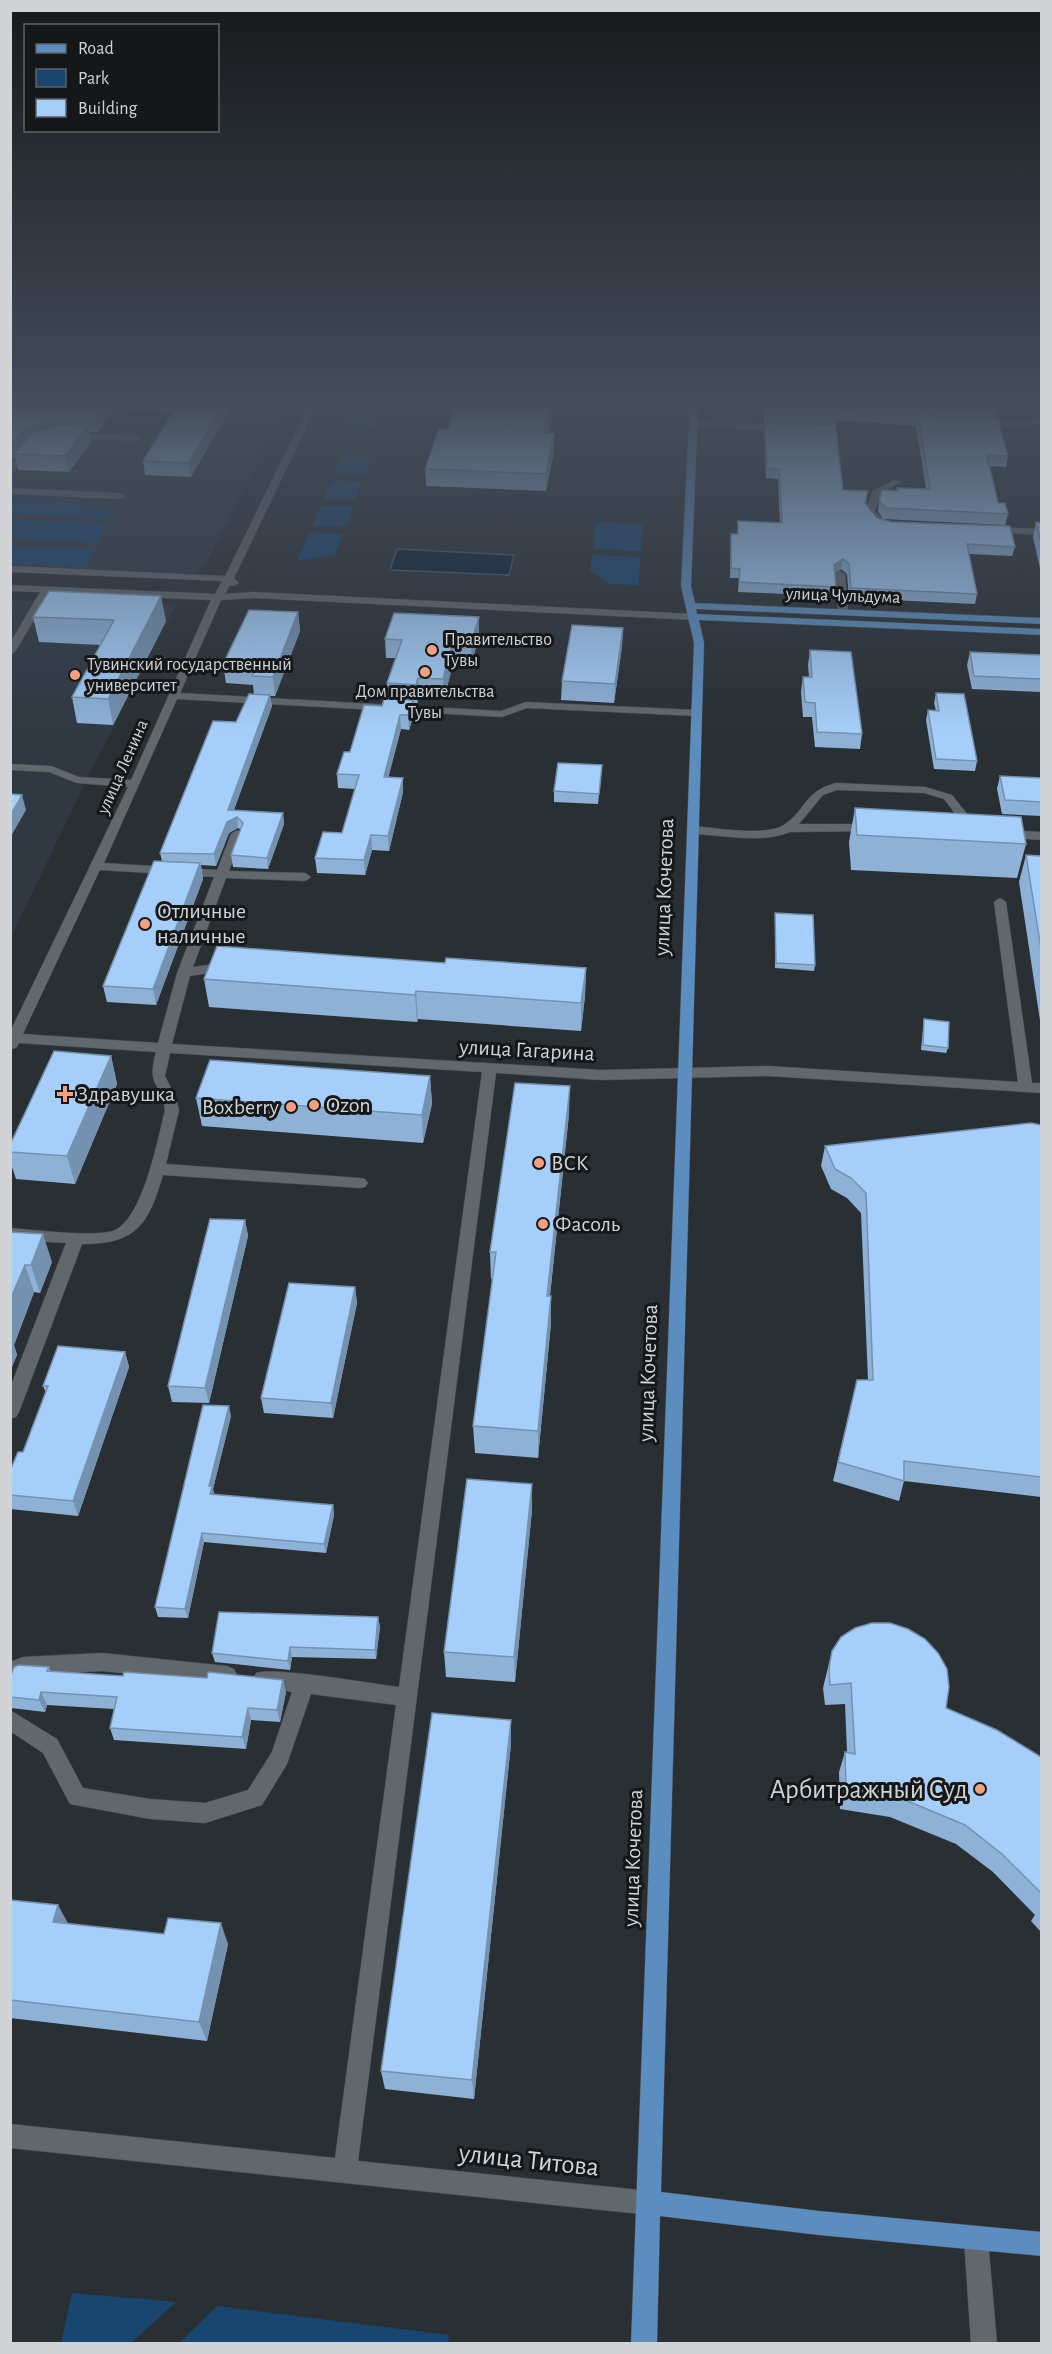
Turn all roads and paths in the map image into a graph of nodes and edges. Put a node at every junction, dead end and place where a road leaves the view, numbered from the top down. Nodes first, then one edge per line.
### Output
1 (259, 515) edge
2 (689, 515) edge
3 (873, 515) edge
4 (891, 526) edge
5 (984, 530) edge
6 (1041, 532) edge
7 (10, 569) edge
8 (840, 574) edge
9 (228, 579) junction
10 (10, 588) edge
11 (46, 590) junction
12 (254, 595) junction
13 (218, 597) junction
14 (692, 611) junction
15 (843, 612) junction
16 (1041, 621) edge
17 (1041, 632) edge
18 (10, 652) edge
19 (173, 696) junction
20 (696, 713) junction
21 (10, 767) edge
22 (135, 784) junction
23 (788, 828) junction
24 (881, 828) edge
25 (693, 830) junction
26 (957, 831) edge
27 (975, 832) junction
28 (237, 834) edge
29 (1041, 836) edge
30 (97, 866) junction
31 (221, 874) junction
32 (305, 877) dead end
33 (1000, 902) dead end
34 (236, 966) edge
35 (184, 973) junction
36 (12, 1041) edge
37 (165, 1048) junction
38 (489, 1068) junction
39 (684, 1074) junction
40 (1026, 1087) junction
41 (1041, 1088) edge
42 (156, 1169) junction
43 (360, 1183) dead end
44 (10, 1234) edge
45 (76, 1238) junction
46 (10, 1412) edge
47 (10, 1672) edge
48 (305, 1683) junction
49 (406, 1697) junction
50 (10, 1719) edge
51 (10, 2136) edge
52 (345, 2172) junction
53 (650, 2203) junction
54 (976, 2239) junction
55 (1041, 2244) edge
56 (644, 2343) edge
57 (984, 2343) edge

1 - 9 street, улица Ленина
2 - 14 main road, улица Кочетова
3 - 4 street
5 - 6 street
7 - 9 street, улица Чульдума
8 - 15 street
9 - 12 street, улица Чульдума
9 - 13 street, улица Ленина
10 - 11 street, улица Чульдума
11 - 13 street, улица Чульдума
11 - 18 street
12 - 13 street, улица Чульдума
12 - 14 street, улица Чульдума
13 - 19 street, улица Ленина
14 - 15 main road, улица Чульдума
14 - 17 main road, улица Чульдума
14 - 20 main road, улица Кочетова
15 - 16 main road, улица Чульдума
19 - 20 street
19 - 22 street, улица Ленина
20 - 25 main road, улица Кочетова
21 - 22 street
22 - 30 street, улица Ленина
23 - 24 street
23 - 25 street
23 - 27 street
25 - 39 main road, улица Кочетова
26 - 27 street
27 - 29 street
28 - 31 street
30 - 31 street
30 - 36 street, улица Ленина
31 - 32 street
31 - 35 street
33 - 40 street
34 - 35 street
35 - 37 street
36 - 37 street, улица Гагарина
37 - 38 street, улица Гагарина
37 - 42 street
38 - 39 street, улица Гагарина
38 - 49 street
39 - 40 street, улица Гагарина
39 - 53 main road, улица Кочетова
40 - 41 street, улица Гагарина
42 - 43 street
42 - 45 street
44 - 45 street
45 - 46 street
47 - 48 street
48 - 49 street
48 - 50 street
49 - 52 street
51 - 52 street, улица Титова
52 - 53 street, улица Титова
53 - 54 main road, улица Титова
53 - 56 main road, улица Кочетова
54 - 55 main road, улица Титова
54 - 57 street

